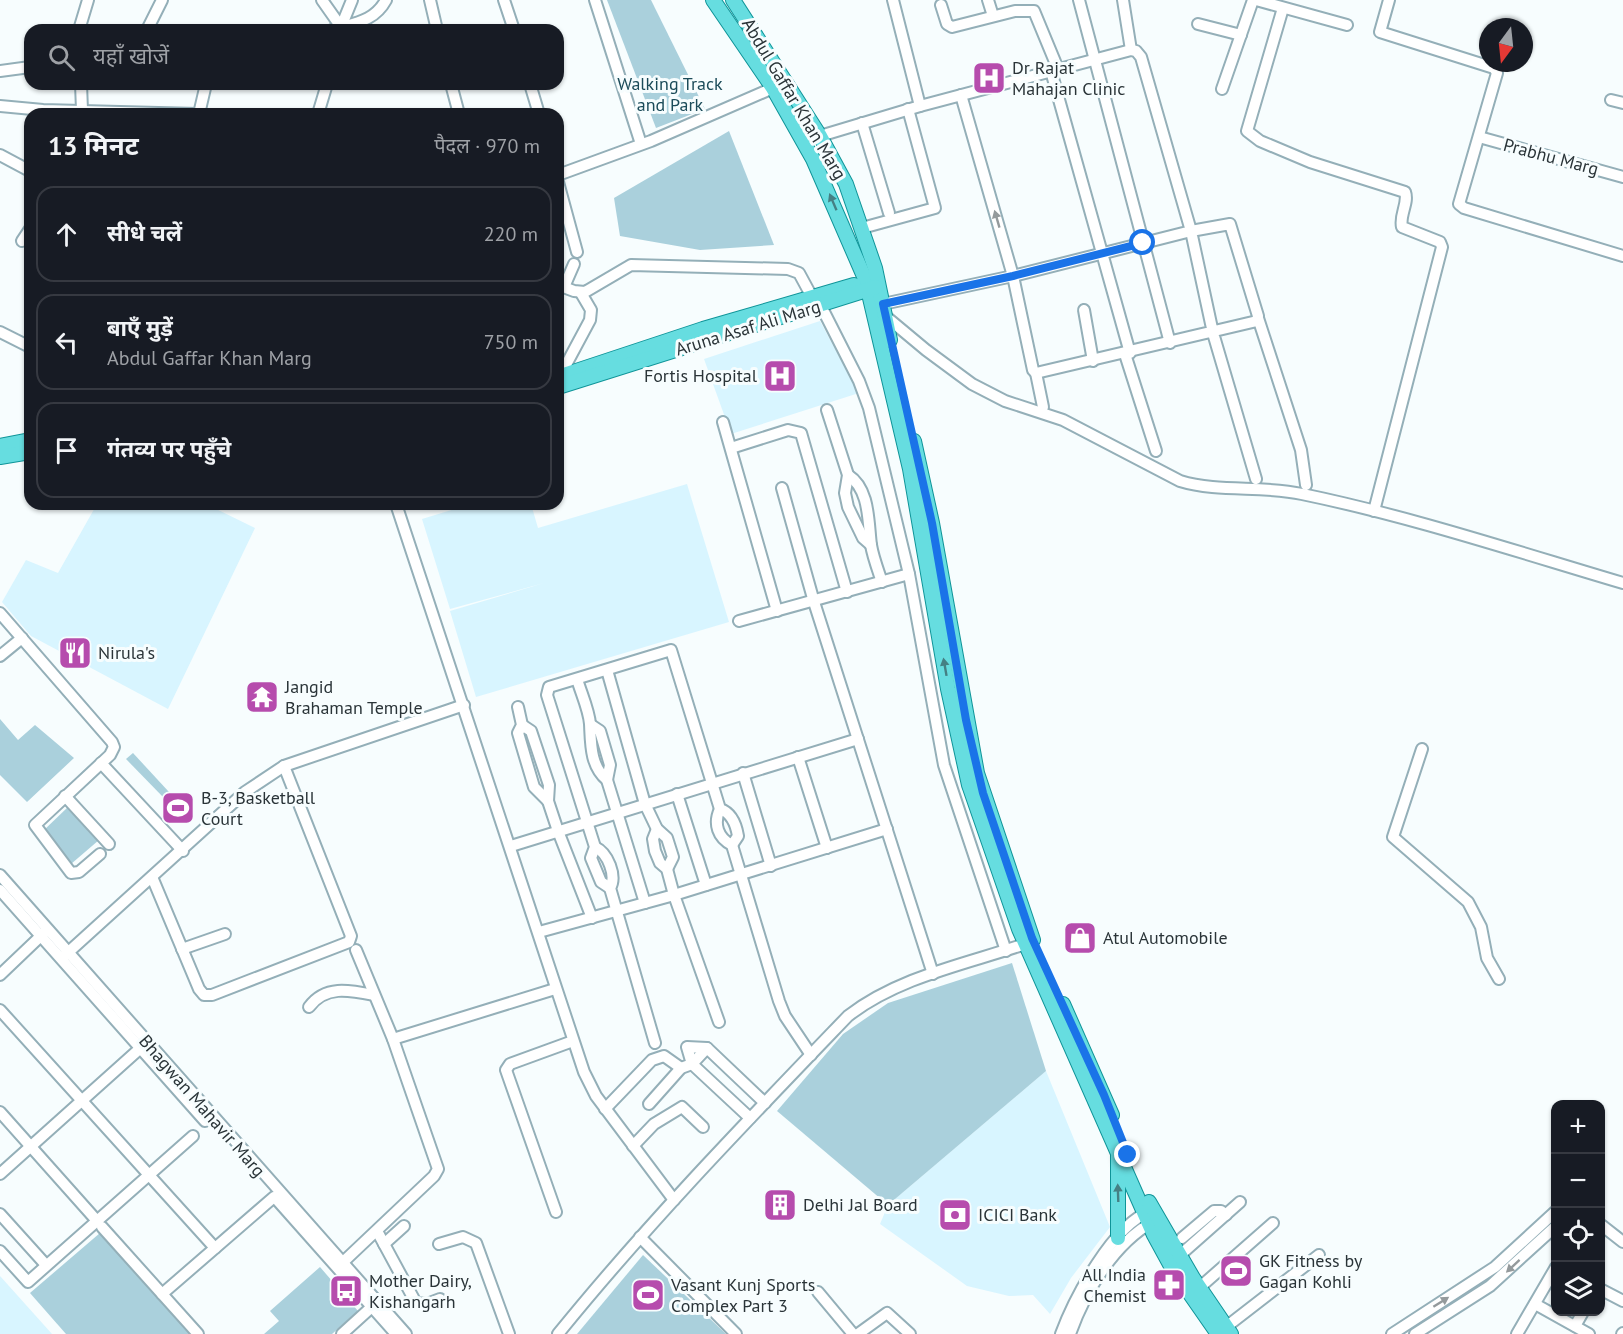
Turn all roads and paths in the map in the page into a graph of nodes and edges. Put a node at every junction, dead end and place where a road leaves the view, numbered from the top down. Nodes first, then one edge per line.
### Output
1 (88, 0) edge
2 (162, 0) edge
3 (322, 0) edge
4 (352, 0) edge
5 (386, 0) edge
6 (430, 0) edge
7 (504, 0) edge
8 (595, 0) edge
9 (713, 0) edge
10 (733, 0) edge
11 (893, 0) edge
12 (988, 0) edge
13 (1034, 0) edge
14 (1079, 0) edge
15 (1123, 0) edge
16 (1254, 0) edge
17 (1389, 0) edge
18 (941, 5) dead end
19 (1283, 8) junction
20 (1037, 13) junction
21 (993, 16) junction
22 (81, 24) edge
23 (150, 24) edge
24 (334, 24) edge
25 (340, 24) edge
26 (352, 24) edge
27 (436, 24) edge
28 (512, 24) edge
29 (1198, 24) dead end
30 (1347, 25) dead end
31 (1241, 35) junction
32 (1131, 50) junction
33 (1093, 60) junction
34 (24, 68) edge
35 (1054, 70) junction
36 (0, 71) edge
37 (773, 87) junction
38 (1221, 89) dead end
39 (81, 90) edge
40 (204, 90) edge
41 (325, 90) edge
42 (453, 90) edge
43 (532, 90) edge
44 (961, 95) junction
45 (1611, 100) dead end
46 (1623, 103) edge
47 (0, 106) edge
48 (920, 106) junction
49 (33, 108) edge
50 (82, 108) edge
51 (200, 108) edge
52 (320, 108) edge
53 (457, 108) edge
54 (537, 108) edge
55 (908, 109) junction
56 (862, 123) junction
57 (820, 136) junction
58 (1479, 137) junction
59 (641, 144) junction
60 (0, 155) edge
61 (24, 168) edge
62 (564, 173) edge
63 (1623, 177) edge
64 (564, 203) edge
65 (889, 213) dead end
66 (862, 228) junction
67 (1191, 231) junction
68 (24, 238) edge
69 (22, 241) dead end
70 (1143, 243) junction
71 (578, 252) dead end
72 (1101, 253) junction
73 (856, 255) junction
74 (1623, 256) edge
75 (574, 264) dead end
76 (1013, 276) junction
77 (873, 280) junction
78 (564, 281) edge
79 (564, 287) edge
80 (848, 292) junction
81 (581, 293) junction
82 (817, 302) junction
83 (1084, 310) dead end
84 (880, 311) junction
85 (1258, 318) junction
86 (0, 332) edge
87 (1213, 333) junction
88 (1170, 343) junction
89 (24, 344) edge
90 (709, 345) dead end
91 (1127, 354) junction
92 (1093, 362) junction
93 (564, 370) edge
94 (1036, 374) junction
95 (564, 378) edge
96 (564, 392) edge
97 (1043, 407) dead end
98 (827, 410) dead end
99 (723, 422) dead end
100 (24, 441) edge
101 (0, 446) edge
102 (731, 448) junction
103 (1156, 451) dead end
104 (24, 453) edge
105 (0, 457) edge
106 (848, 475) junction
107 (1256, 479) dead end
108 (1306, 485) dead end
109 (782, 488) dead end
110 (398, 510) edge
111 (1374, 512) junction
112 (871, 545) junction
113 (909, 574) junction
114 (882, 582) junction
115 (1623, 583) edge
116 (847, 592) junction
117 (814, 602) junction
118 (777, 611) junction
119 (0, 613) edge
120 (739, 621) dead end
121 (22, 638) junction
122 (0, 656) edge
123 (607, 670) junction
124 (577, 679) junction
125 (464, 705) junction
126 (518, 707) dead end
127 (858, 739) junction
128 (1422, 749) dead end
129 (798, 757) junction
130 (101, 763) junction
131 (284, 766) junction
132 (743, 773) junction
133 (711, 783) junction
134 (677, 794) junction
135 (65, 795) junction
136 (645, 804) junction
137 (720, 809) junction
138 (616, 813) junction
139 (587, 822) junction
140 (887, 829) junction
141 (558, 831) junction
142 (109, 843) dead end
143 (732, 845) junction
144 (511, 846) junction
145 (827, 848) junction
146 (183, 851) junction
147 (100, 854) dead end
148 (771, 866) junction
149 (0, 875) edge
150 (741, 875) junction
151 (152, 877) junction
152 (706, 885) junction
153 (0, 890) edge
154 (674, 895) junction
155 (645, 903) junction
156 (618, 911) junction
157 (592, 918) junction
158 (44, 932) junction
159 (539, 932) junction
160 (225, 934) dead end
161 (1025, 944) junction
162 (182, 949) junction
163 (356, 950) dead end
164 (1006, 951) junction
165 (65, 955) junction
166 (933, 974) junction
167 (0, 975) edge
168 (1499, 980) dead end
169 (555, 989) junction
170 (374, 995) junction
171 (309, 1007) dead end
172 (0, 1011) edge
173 (719, 1022) dead end
174 (393, 1039) junction
175 (573, 1041) junction
176 (655, 1043) dead end
177 (143, 1046) junction
178 (811, 1055) junction
179 (692, 1064) junction
180 (681, 1068) junction
181 (81, 1102) junction
182 (765, 1103) junction
183 (649, 1104) dead end
184 (605, 1108) junction
185 (0, 1112) edge
186 (750, 1118) junction
187 (703, 1127) dead end
188 (193, 1136) dead end
189 (32, 1146) junction
190 (633, 1146) junction
191 (1117, 1148) junction
192 (0, 1174) edge
193 (149, 1175) junction
194 (274, 1197) junction
195 (674, 1200) junction
196 (1240, 1202) dead end
197 (556, 1212) dead end
198 (0, 1214) edge
199 (1226, 1215) junction
200 (1551, 1215) edge
201 (1151, 1216) junction
202 (1273, 1223) dead end
203 (100, 1225) junction
204 (404, 1226) dead end
205 (1605, 1228) edge
206 (377, 1231) junction
207 (1551, 1231) edge
208 (640, 1237) junction
209 (1118, 1238) junction
210 (1182, 1238) dead end
211 (1623, 1242) edge
212 (440, 1244) dead end
213 (384, 1245) junction
214 (214, 1248) junction
215 (0, 1251) edge
216 (1319, 1255) dead end
217 (1179, 1256) junction
218 (46, 1265) junction
219 (340, 1265) junction
220 (1488, 1272) junction
221 (1551, 1276) edge
222 (1495, 1282) junction
223 (1199, 1288) junction
224 (818, 1292) dead end
225 (1605, 1292) edge
226 (162, 1294) junction
227 (440, 1299) dead end
228 (1623, 1301) edge
229 (1535, 1304) junction
230 (374, 1305) junction
231 (1580, 1316) edge
232 (1575, 1326) junction
233 (1225, 1332) edge
234 (198, 1334) edge
235 (342, 1334) edge
236 (396, 1334) edge
237 (406, 1334) edge
238 (509, 1334) edge
239 (558, 1334) edge
240 (736, 1334) edge
241 (853, 1334) edge
242 (858, 1334) edge
243 (910, 1334) edge
244 (1060, 1334) edge
245 (1070, 1334) edge
246 (1392, 1334) edge
247 (1415, 1334) edge
248 (1517, 1334) edge
249 (1589, 1334) edge

1 - 22 street
2 - 23 street
3 - 24 street
4 - 25 street
5 - 26 street
6 - 27 street
7 - 28 street
8 - 59 street
9 - 37 main road, Abdul Gaffar Khan Marg
10 - 57 main road, Abdul Gaffar Khan Marg
11 - 48 street
12 - 21 street
13 - 20 street
14 - 33 street
15 - 32 street
16 - 19 street
16 - 31 street
17 - 58 street
18 - 21 street
19 - 30 street
19 - 111 street
20 - 21 street
20 - 35 street
29 - 31 street
31 - 38 street
32 - 33 street
32 - 67 street
33 - 35 street
33 - 70 street
34 - 36 street
35 - 44 street
35 - 72 street
37 - 59 street
73 -> 37 main road, Abdul Gaffar Khan Marg
39 - 50 street
40 - 51 street
41 - 52 street
42 - 53 street
43 - 54 street
44 - 48 street
76 -> 44 street
45 - 46 street
47 - 49 street
48 - 55 street
55 - 56 street
55 - 66 street
56 - 57 street
56 - 65 street
57 - 66 main road, Abdul Gaffar Khan Marg
58 - 63 street, Prabhu Marg
58 - 74 street
59 - 62 street
60 - 61 street
64 - 71 street
66 - 77 main road, Abdul Gaffar Khan Marg
67 - 70 street
67 - 85 street
67 - 87 street
68 - 69 street
70 - 72 street
70 - 88 street
72 - 76 street
72 - 91 street
73 - 77 main road, Abdul Gaffar Khan Marg
73 - 80 main road
75 - 78 street
76 - 84 street
76 - 94 street
77 - 80 main road, Aruna Asaf Ali Marg
77 - 84 main road, Abdul Gaffar Khan Marg
79 - 81 street
80 - 82 main road, Aruna Asaf Ali Marg
80 - 84 main road
81 - 82 street
81 - 93 street
82 - 95 main road, Aruna Asaf Ali Marg
82 - 113 street
83 - 92 street
84 - 111 street
161 -> 84 main road, Abdul Gaffar Khan Marg
84 - 201 main road, Abdul Gaffar Khan Marg
85 - 87 street
85 - 108 street
86 - 89 street
87 - 88 street
87 - 107 street
88 - 91 street
90 - 96 street
91 - 92 street
91 - 103 street
92 - 94 street
94 - 97 street
98 - 106 street
99 - 102 street
100 - 101 main road
102 - 116 street
102 - 118 street
104 - 105 main road
106 - 112 street
106 - 112 street
109 - 117 street
110 - 125 street
111 - 115 street
112 - 114 street
113 - 114 street
113 - 164 street
114 - 116 street
116 - 117 street
117 - 118 street
117 - 127 street
118 - 120 street
119 - 121 street
121 - 122 street
121 - 130 street
123 - 124 street
123 - 133 street
123 - 136 street
124 - 138 street
124 - 139 street
125 - 131 street
125 - 144 street
126 - 141 street
127 - 129 street
127 - 140 street
128 - 168 street
129 - 132 street
129 - 145 street
130 - 135 street
130 - 146 street
131 - 146 street
131 - 162 street
132 - 133 street
132 - 148 street
133 - 134 street
133 - 137 street
134 - 136 street
134 - 152 street
135 - 142 street
135 - 147 street
136 - 138 street
136 - 154 street
137 - 143 street
137 - 143 street
138 - 139 street
138 - 155 street
139 - 141 street
139 - 156 street
140 - 145 street
140 - 166 street
141 - 144 street
141 - 157 street
143 - 150 street
144 - 159 street
145 - 148 street
146 - 151 street
148 - 150 street
149 - 158 street, Bhagwan Mahavir Marg
150 - 152 street
150 - 178 street
151 - 162 street
151 - 165 street
152 - 154 street
153 - 158 street, Bhagwan Mahavir Marg
154 - 155 street
154 - 173 street
155 - 156 street
156 - 157 street
156 - 176 street
157 - 159 street
158 - 165 street, Bhagwan Mahavir Marg
158 - 167 street
159 - 169 street
160 - 162 street
161 - 164 street
161 - 191 main road, Abdul Gaffar Khan Marg
163 - 170 street
164 - 166 street
165 - 177 street, Bhagwan Mahavir Marg
166 - 178 street
169 - 174 street
169 - 175 street
170 - 171 street
170 - 174 street
172 - 181 street
174 - 206 street
175 - 184 street
175 - 197 street
177 - 181 street
177 - 194 street, Bhagwan Mahavir Marg
177 - 219 street, Bhagwan Mahavir Marg
178 - 182 street
179 - 180 street
179 - 182 street
179 - 186 street
180 - 183 street
180 - 184 street
181 - 189 street
181 - 193 street
182 - 186 street
184 - 190 street
185 - 189 street
186 - 195 street
187 - 190 street
188 - 193 street
189 - 192 street
189 - 203 street
190 - 195 street
191 - 201 main road, Abdul Gaffar Khan Marg
209 -> 191 main road
193 - 203 street
193 - 214 street
194 - 214 street
194 - 219 street, Bhagwan Mahavir Marg
195 - 208 street
196 - 199 street
198 - 218 street
199 - 210 street
199 - 217 street
200 - 220 street
201 - 209 street
201 - 217 main road, Abdul Gaffar Khan Marg
201 - 233 main road, Abdul Gaffar Khan Marg
201 - 245 street
202 - 223 street
203 - 218 street
203 - 226 street
204 - 213 street
205 - 211 street
206 - 213 street
206 - 219 street
207 -> 222 street
208 - 239 street
208 - 240 street
209 - 244 street
212 - 238 street
213 - 227 street
214 - 226 street
215 - 218 street
216 - 233 street
217 - 223 main road, Abdul Gaffar Khan Marg
219 - 230 street, Bhagwan Mahavir Marg
220 - 222 street
246 -> 220 street
221 - 229 street
222 - 247 street
223 - 233 main road, Abdul Gaffar Khan Marg
224 - 241 street
225 - 228 street
226 - 234 street
229 - 232 street
229 - 248 street
230 - 235 street
230 - 236 street, Bhagwan Mahavir Marg
230 - 237 street, Bhagwan Mahavir Marg
231 - 232 street
232 - 249 street
242 - 243 street

